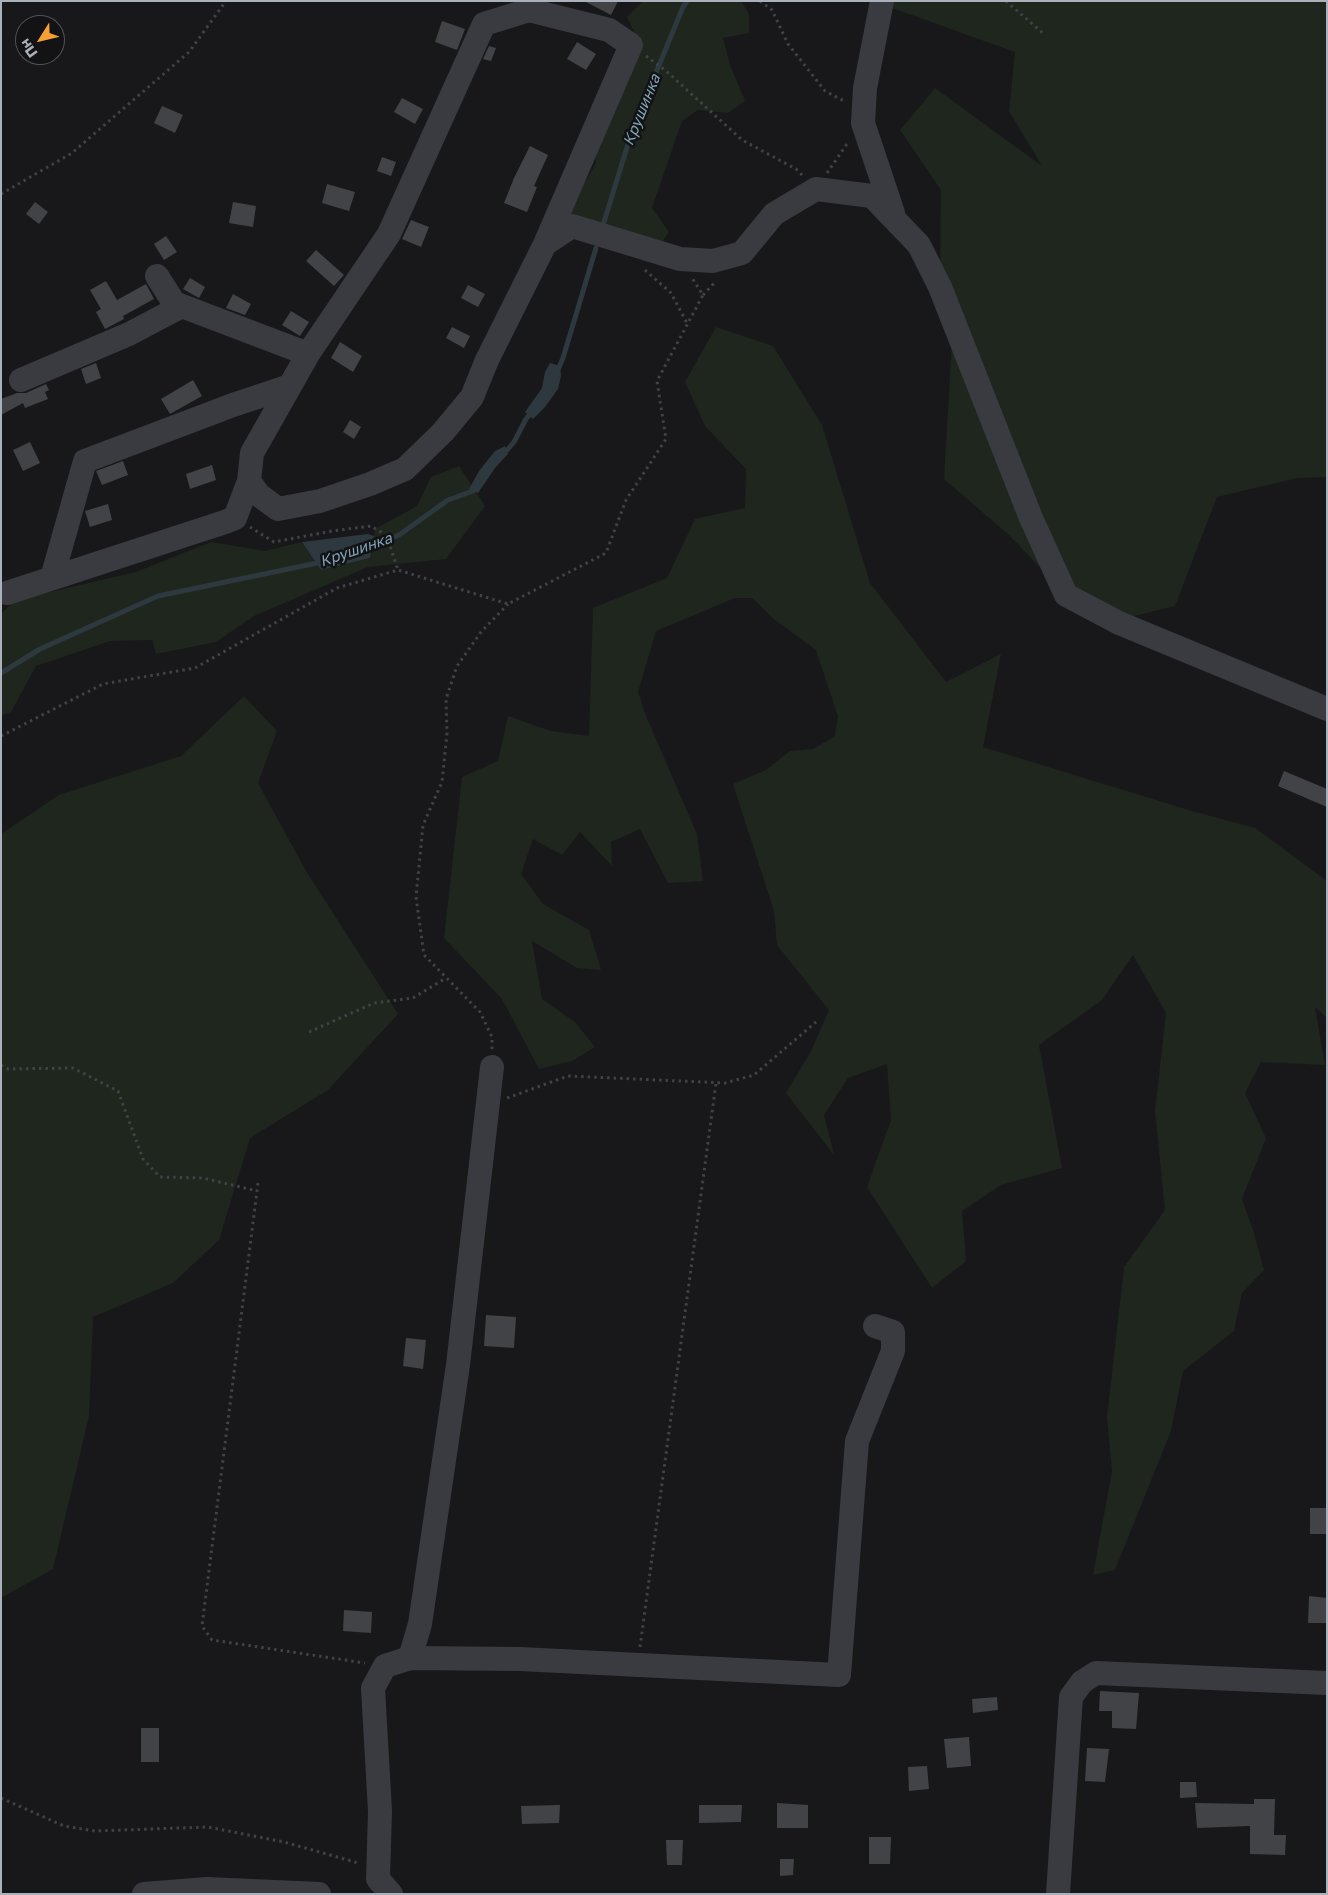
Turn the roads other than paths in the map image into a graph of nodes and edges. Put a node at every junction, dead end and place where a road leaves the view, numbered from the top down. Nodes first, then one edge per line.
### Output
1 (882, 1) edge
2 (895, 220) junction
3 (545, 244) junction
4 (157, 276) dead end
5 (182, 306) junction
6 (308, 354) junction
7 (21, 380) dead end
8 (290, 386) junction
9 (249, 481) junction
10 (278, 509) junction
11 (235, 518) junction
12 (52, 578) junction
13 (7, 593) dead end
14 (1327, 709) edge
15 (492, 1067) road end
16 (875, 1326) dead end
17 (410, 1658) junction
18 (1327, 1683) edge
19 (384, 1887) edge
20 (144, 1894) edge
21 (320, 1894) edge
22 (1058, 1894) edge

1 - 2 street
2 - 3 street
2 - 14 street
3 - 6 street
3 - 10 street
4 - 5 street
5 - 6 street
5 - 7 street
6 - 8 street
8 - 9 street
8 - 12 street
9 - 10 street
9 - 11 street
10 - 11 street
11 - 12 street
12 - 13 street
15 - 17 street
16 - 17 street
17 - 19 street
18 - 22 street
20 - 21 street

